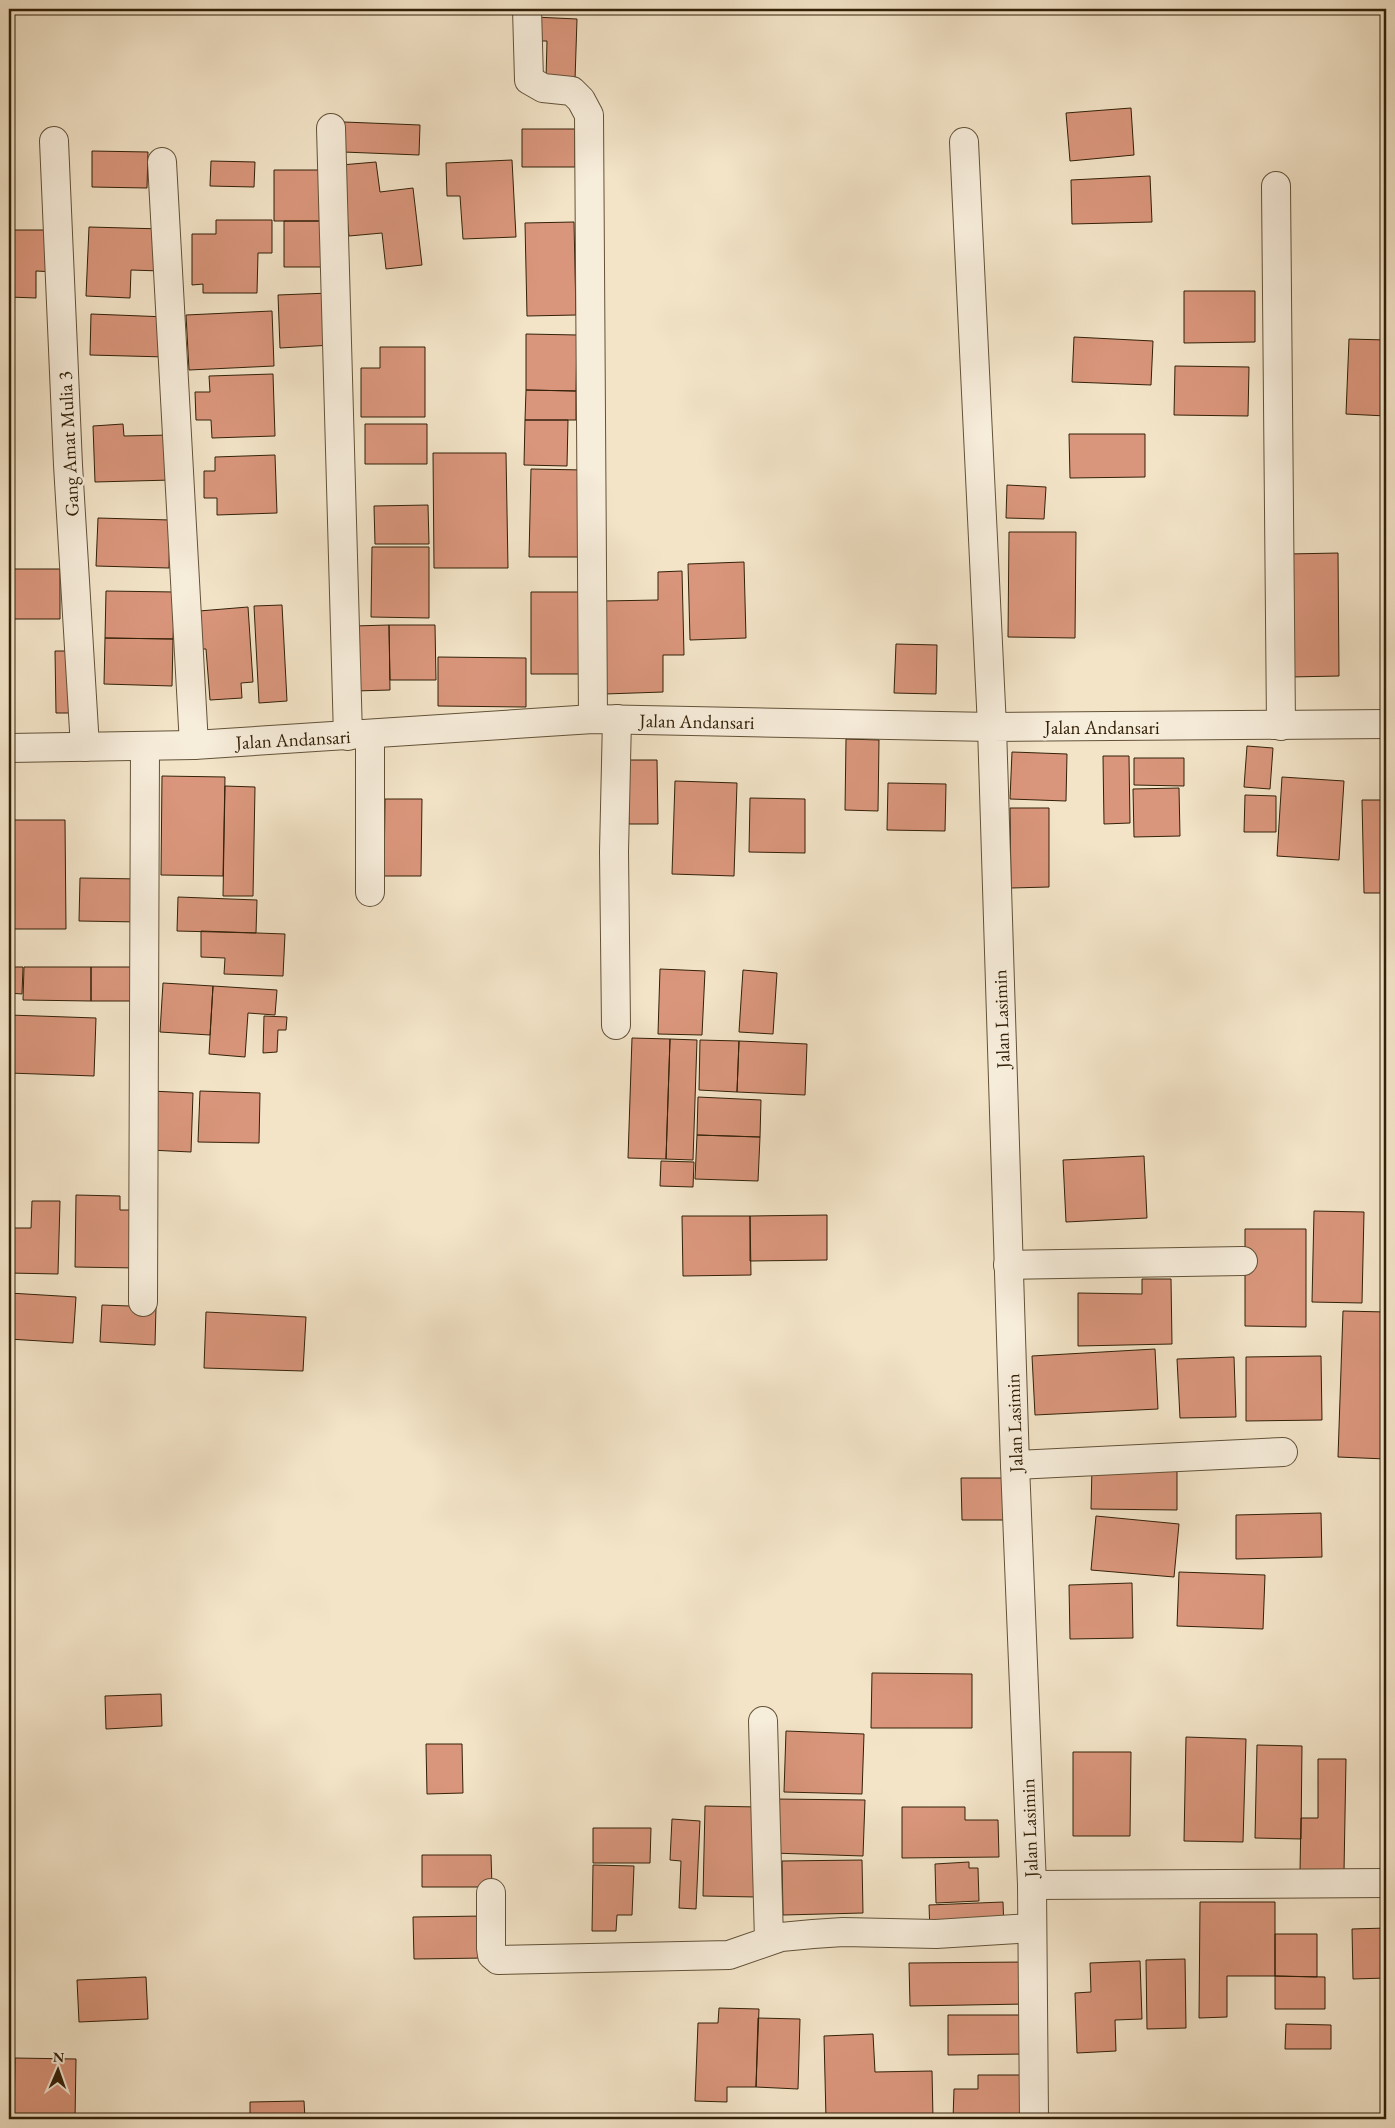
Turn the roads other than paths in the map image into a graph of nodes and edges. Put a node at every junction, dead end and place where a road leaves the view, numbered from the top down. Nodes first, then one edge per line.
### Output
1 (527, 9) edge
2 (331, 128) dead end
3 (54, 141) dead end
4 (964, 142) dead end
5 (162, 162) dead end
6 (1276, 186) dead end
7 (605, 719) junction
8 (1386, 724) edge
9 (1281, 726) junction
10 (992, 728) junction
11 (359, 735) junction
12 (194, 745) junction
13 (144, 746) junction
14 (85, 747) junction
15 (9, 748) edge
16 (370, 892) dead end
17 (616, 1025) dead end
18 (1242, 1261) dead end
19 (1008, 1265) junction
20 (143, 1302) dead end
21 (1283, 1452) dead end
22 (1015, 1465) junction
23 (763, 1721) dead end
24 (1386, 1883) edge
25 (1032, 1885) junction
26 (491, 1893) dead end
27 (1032, 1928) junction
28 (769, 1940) junction
29 (1034, 2119) edge

1 - 7 street
2 - 11 street
3 - 14 street, Gang Amat Mulia 3
4 - 10 street, Jalan Lasimin
5 - 12 street
6 - 9 street
7 - 10 street, Jalan Andansari
7 - 11 street, Jalan Andansari
7 - 17 street
8 - 9 street, Jalan Andansari
9 - 10 street, Jalan Andansari
10 - 19 street, Jalan Lasimin
11 - 12 street, Jalan Andansari
11 - 16 street
12 - 13 street, Jalan Andansari
13 - 14 street, Jalan Andansari
13 - 20 street
14 - 15 street, Jalan Andansari
18 - 19 street
19 - 22 street, Jalan Lasimin
21 - 22 street
22 - 25 street, Jalan Lasimin
23 - 28 street
24 - 25 street
25 - 27 street, Jalan Lasimin
26 - 28 street
27 - 28 street
27 - 29 street, Jalan Lasimin

